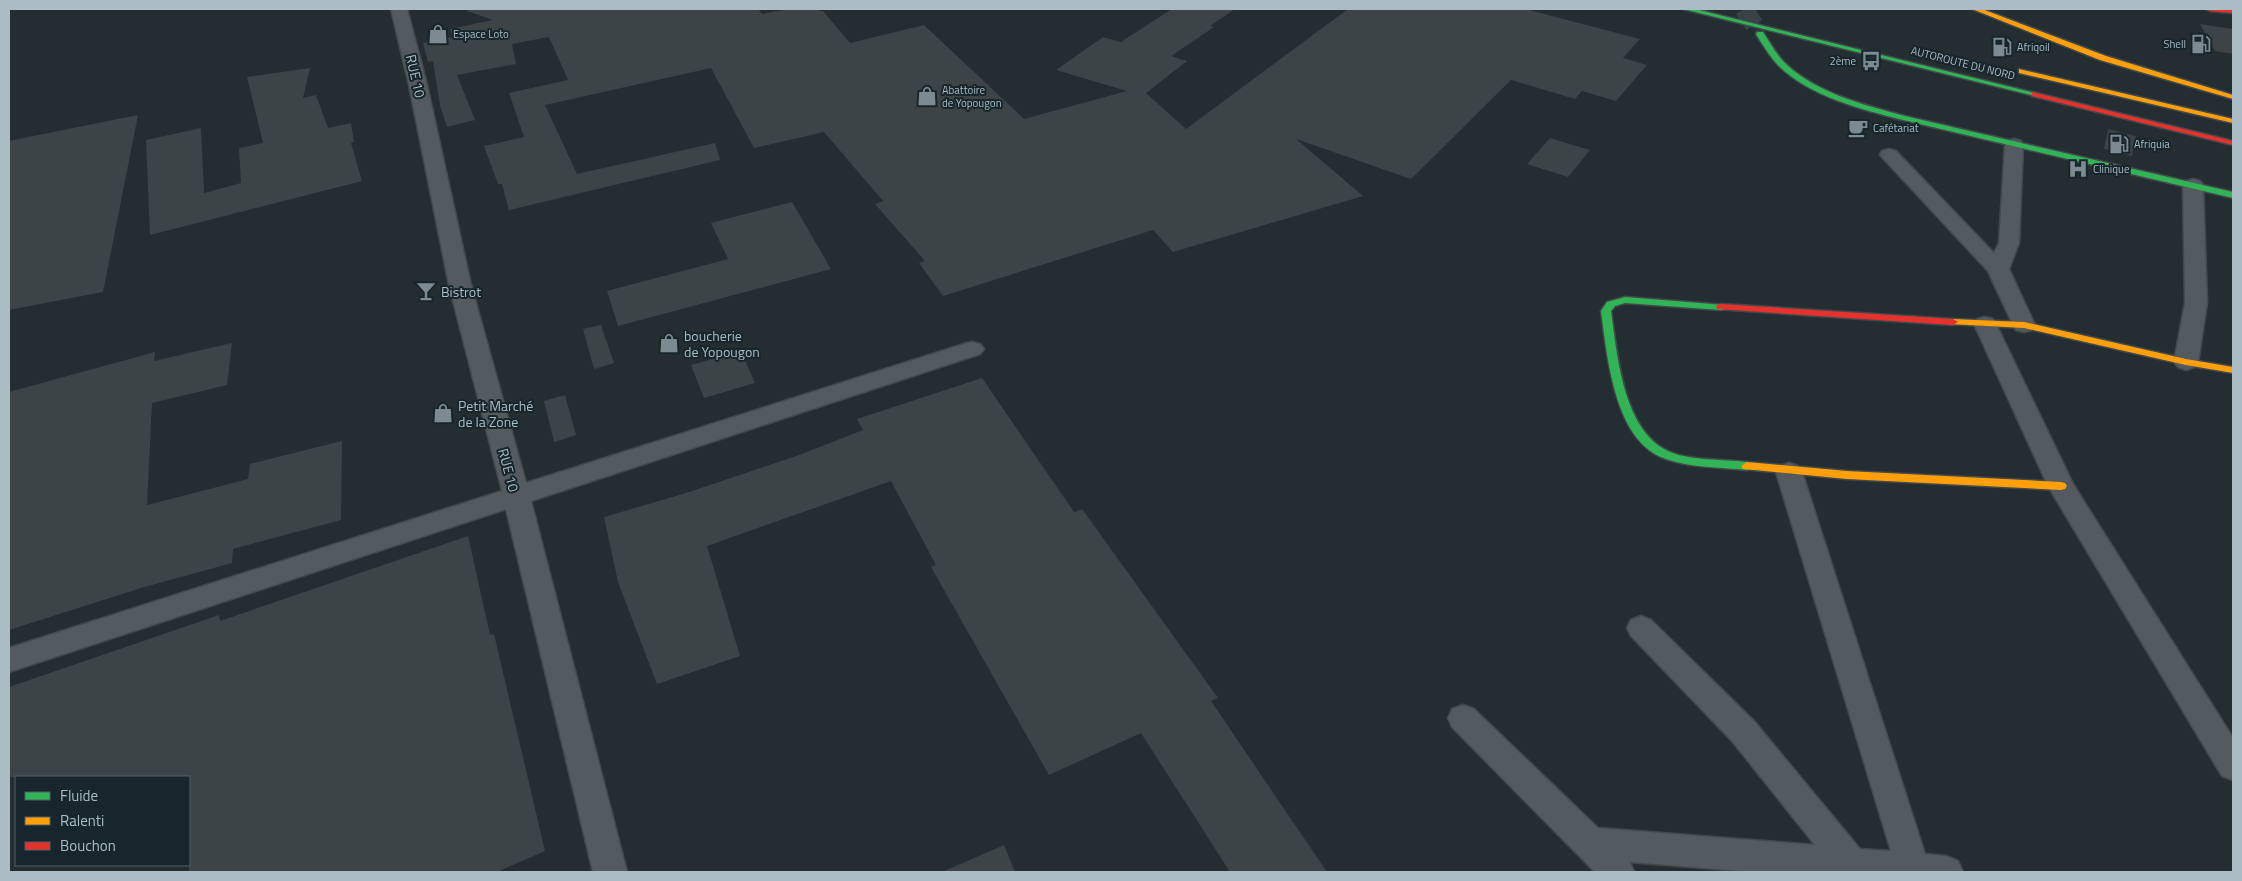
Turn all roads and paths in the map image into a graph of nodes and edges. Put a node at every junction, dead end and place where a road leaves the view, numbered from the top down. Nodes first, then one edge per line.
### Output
1 (399, 9) edge
2 (1687, 9) edge
3 (1976, 9) edge
4 (2210, 9) edge
5 (2233, 10) edge
6 (1760, 34) tunnel mouth
7 (2012, 68) dead end
8 (2233, 97) edge
9 (2233, 121) edge
10 (2233, 142) edge
11 (2014, 145) junction
12 (1890, 155) dead end
13 (2193, 185) junction
14 (2233, 195) edge
15 (1998, 269) junction
16 (1985, 324) junction
17 (2024, 325) junction
18 (972, 349) dead end
19 (2186, 362) junction
20 (2233, 370) edge
21 (1789, 472) junction
22 (2061, 486) junction
23 (516, 496) junction
24 (1641, 628) dead end
25 (9, 660) edge
26 (1463, 718) dead end
27 (2233, 766) edge
28 (1590, 843) junction
29 (1851, 864) junction
30 (1913, 869) junction
31 (610, 872) edge
32 (1617, 872) edge
33 (1946, 872) edge

1 - 23 street, RUE 10
2 - 10 main road, AUTOROUTE DU NORD
3 - 8 main road
4 - 5 main road
6 - 11 main road
7 - 9 main road, AUTOROUTE DU NORD
11 - 13 main road
11 - 15 street
12 - 15 street
13 - 14 main road
13 - 19 street
15 - 17 street
16 - 17 main road
16 - 21 main road
16 - 22 street
17 - 19 main road
18 - 23 street
19 - 20 main road
21 - 22 main road
21 - 30 street
22 - 27 street
23 - 25 street
23 - 31 street, RUE 10
24 - 29 street
26 - 28 street
28 - 29 street
28 - 32 street
29 - 30 street
30 - 33 street

